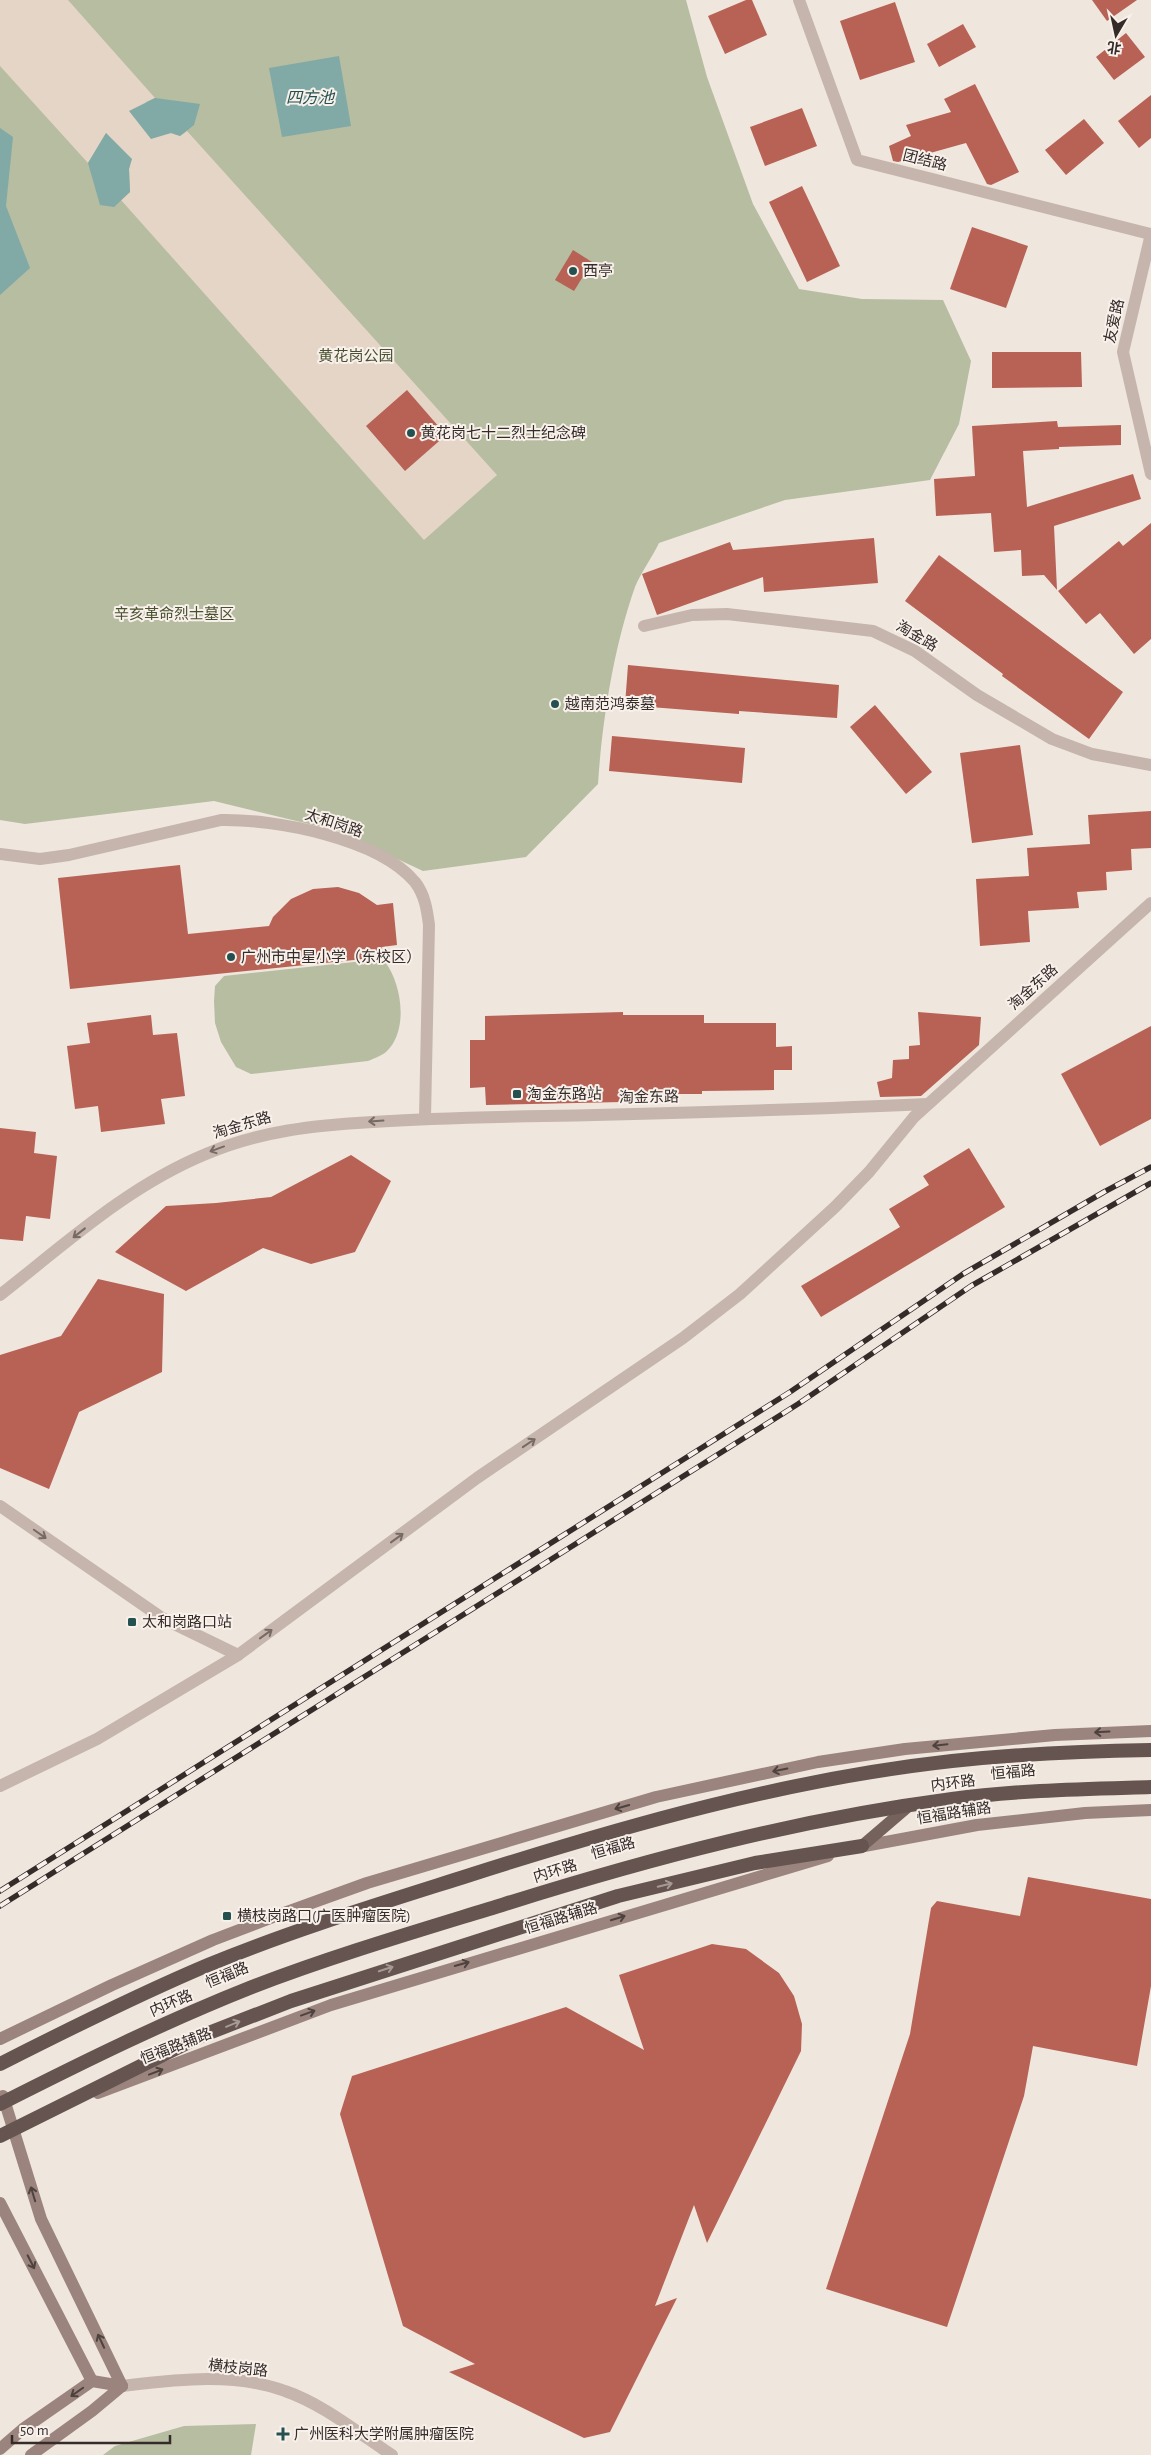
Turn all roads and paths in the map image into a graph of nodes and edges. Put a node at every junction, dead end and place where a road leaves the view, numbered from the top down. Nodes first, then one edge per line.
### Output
1 (799, 0) edge
2 (1151, 234) edge
3 (1151, 474) edge
4 (644, 626) dead end
5 (1151, 765) edge
6 (0, 854) edge
7 (1151, 903) edge
8 (928, 1104) junction
9 (425, 1118) junction
10 (0, 1295) edge
11 (0, 1506) edge
12 (238, 1655) junction
13 (1151, 1730) edge
14 (1151, 1750) edge
15 (1151, 1754) edge
16 (1151, 1783) edge
17 (0, 1786) edge
18 (1151, 1787) edge
19 (916, 1800) junction
20 (1151, 1810) edge
21 (862, 1846) junction
22 (0, 2039) edge
23 (0, 2065) edge
24 (1, 2099) edge
25 (13, 2128) junction
26 (0, 2135) edge
27 (0, 2203) edge
28 (92, 2381) junction
29 (122, 2386) junction
30 (0, 2449) edge
31 (31, 2455) edge
32 (392, 2455) edge

1 - 2 street, 团结路
2 - 3 street, 友爱路
4 - 5 street, 淘金路
6 - 9 street, 太和岗路
7 - 8 street, 淘金东路
8 - 9 street, 淘金东路
12 -> 8 street
9 -> 10 street, 淘金东路
11 -> 12 street
12 - 17 street
13 -> 22 main road
14 - 23 highway, 内环路
15 - 23 main road, 恒福路
16 - 19 main road, 恒福路
18 - 24 highway, 内环路
19 - 21 main road
19 - 24 main road, 恒福路
20 - 21 main road, 恒福路辅路
25 -> 21 main road, 恒福路辅路
26 -> 21 highway
24 - 25 main road
25 - 26 main road, 恒福路辅路
29 -> 25 main road
27 -> 28 main road
28 - 29 main road, 横枝岗路
28 -> 30 main road
29 - 31 main road
29 - 32 street, 横枝岗路

